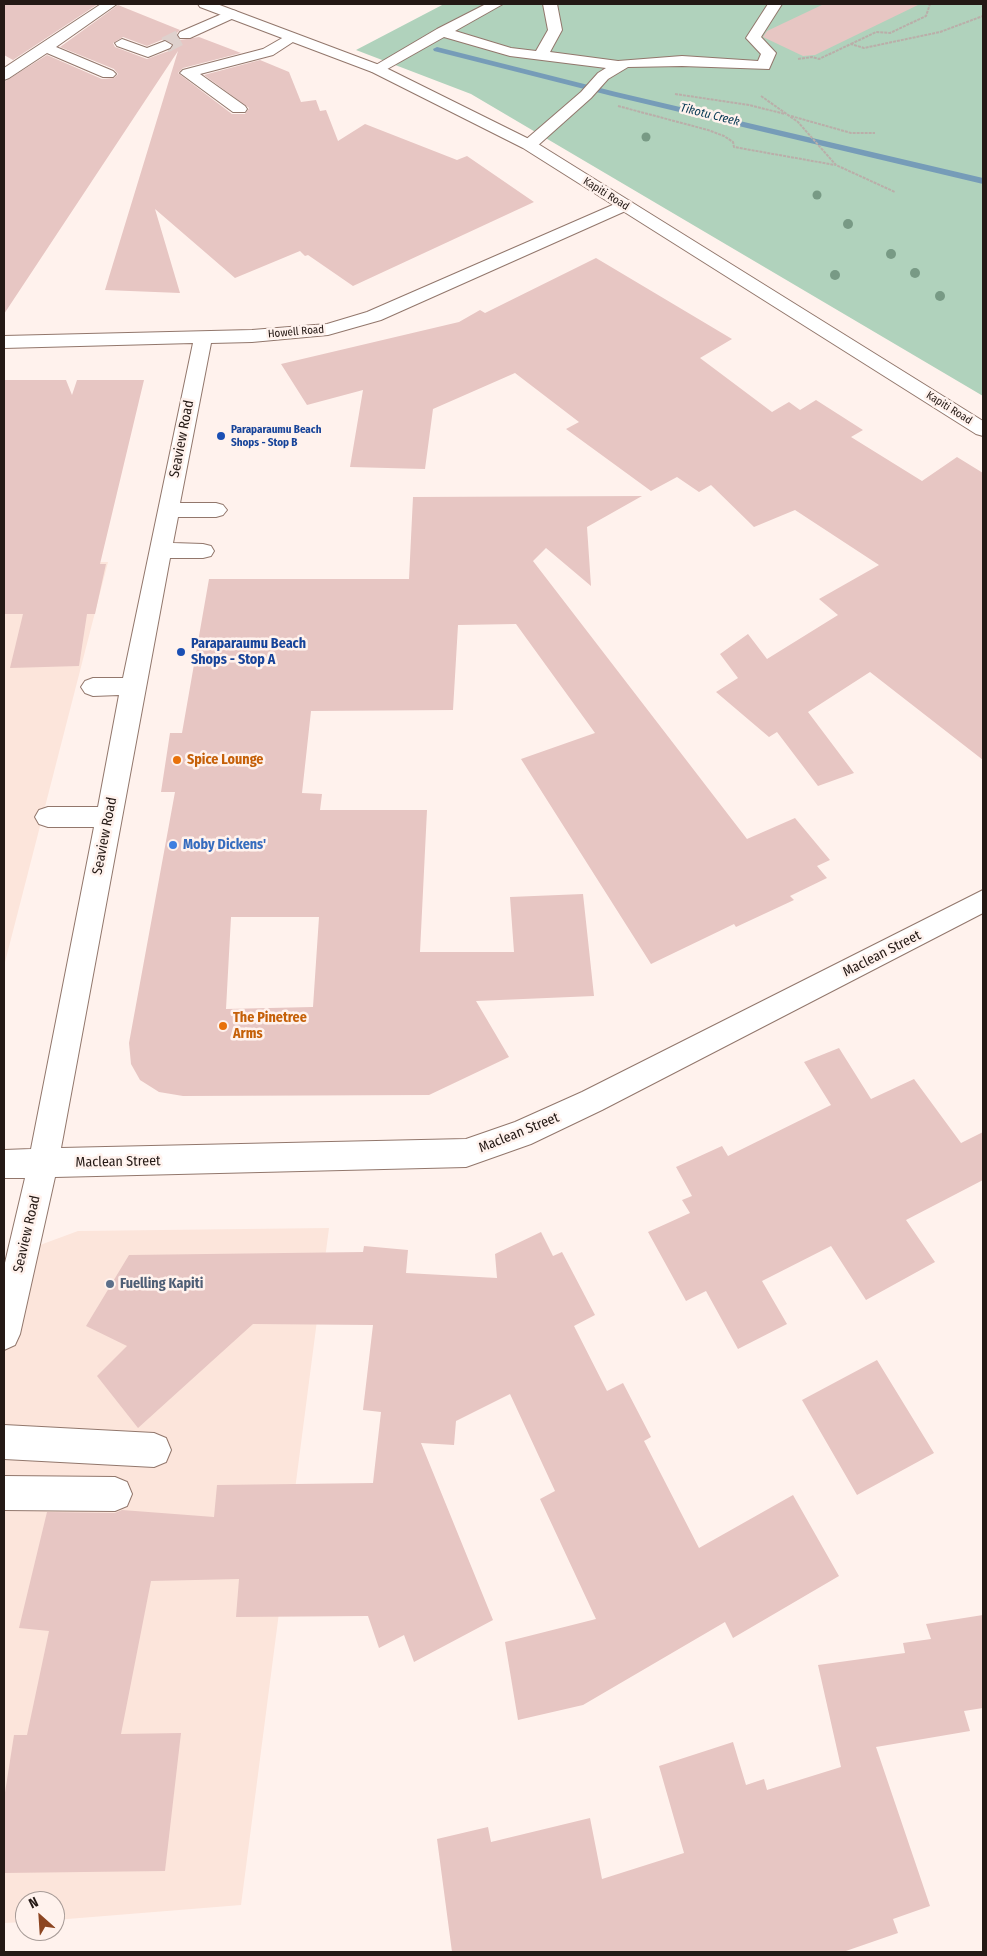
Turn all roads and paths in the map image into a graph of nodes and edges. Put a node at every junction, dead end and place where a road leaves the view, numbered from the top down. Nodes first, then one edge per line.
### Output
1 (110, 4) edge
2 (205, 4) edge
3 (496, 4) edge
4 (550, 4) edge
5 (775, 4) edge
6 (930, 4) edge
7 (231, 14) junction
8 (983, 16) edge
9 (442, 32) junction
10 (185, 36) tunnel mouth
11 (291, 37) junction
12 (122, 43) dead end
13 (851, 44) junction
14 (165, 45) tunnel mouth
15 (45, 48) junction
16 (541, 56) junction
17 (618, 66) junction
18 (764, 66) junction
19 (377, 69) junction
20 (108, 74) dead end
21 (4, 76) edge
22 (670, 93) dead end
23 (587, 94) junction
24 (239, 110) dead end
25 (875, 133) dead end
26 (529, 145) junction
27 (836, 165) junction
28 (895, 192) dead end
29 (624, 205) junction
30 (203, 338) junction
31 (4, 342) edge
32 (983, 430) edge
33 (168, 510) junction
34 (216, 510) dead end
35 (160, 550) junction
36 (203, 551) dead end
37 (133, 686) junction
38 (93, 687) dead end
39 (48, 817) dead end
40 (108, 817) junction
41 (983, 901) edge
42 (4, 1164) edge
43 (43, 1164) junction
44 (4, 1334) edge
45 (4, 1442) edge
46 (154, 1450) dead end
47 (4, 1493) edge
48 (115, 1494) dead end

1 - 15 street
2 - 7 street, Kapiti Road
3 - 9 street
4 - 16 street
5 - 18 street
6 - 13 path
7 - 10 street
7 - 11 street, Kapiti Road
8 - 13 path
9 - 16 street
9 - 19 street
11 - 19 street, Kapiti Road
11 - 24 street
12 - 14 street
13 - 18 path
15 - 20 street
15 - 21 street
16 - 17 street
17 - 18 street
17 - 23 street
18 - 27 path
19 - 26 street, Kapiti Road
22 - 25 path
23 - 26 street
23 - 27 path
26 - 29 street, Kapiti Road
27 - 28 path
29 - 30 street, Howell Road
29 - 32 street, Kapiti Road
30 - 31 street, Howell Road
30 - 33 street, Seaview Road
33 - 34 street
33 - 35 street, Seaview Road
35 - 36 street
35 - 37 street, Seaview Road
37 - 38 street
37 - 40 street, Seaview Road
39 - 40 street
40 - 43 street, Seaview Road
41 - 43 street, Maclean Street
42 - 43 street, Maclean Street
43 - 44 street, Seaview Road
45 - 46 street
47 - 48 street

